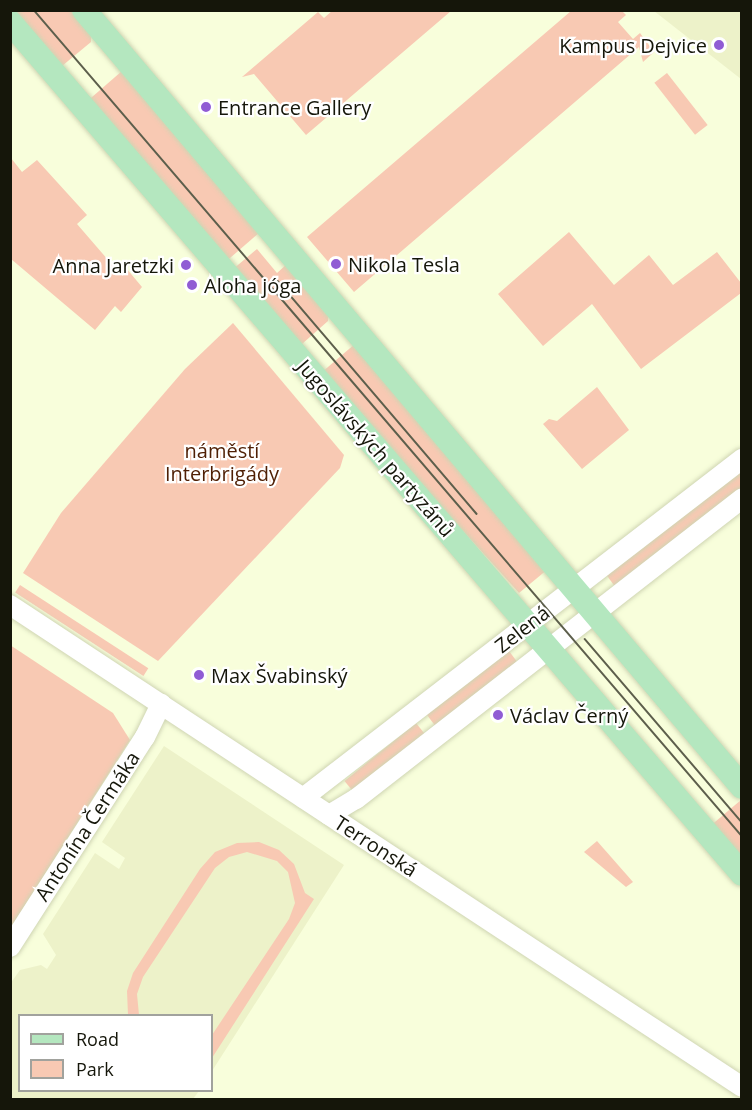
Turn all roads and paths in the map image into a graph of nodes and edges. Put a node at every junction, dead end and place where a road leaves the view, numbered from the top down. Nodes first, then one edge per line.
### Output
1 (84, 10) edge
2 (10, 22) edge
3 (741, 459) edge
4 (741, 499) edge
5 (576, 588) junction
6 (10, 605) edge
7 (596, 612) junction
8 (528, 624) junction
9 (548, 649) junction
10 (161, 704) junction
11 (741, 787) edge
12 (303, 798) junction
13 (329, 815) junction
14 (741, 874) edge
15 (10, 947) edge
16 (741, 1087) edge

1 - 5 main road
2 - 8 main road, Jugoslávských partyzánů
3 - 5 street, Zelená
4 - 7 street, Zelená
5 - 7 main road
5 - 8 street, Zelená
6 - 10 street, Terronská
7 - 9 street, Zelená
7 - 11 main road
8 - 9 main road, Jugoslávských partyzánů
8 - 12 street, Zelená
9 - 13 street, Zelená
9 - 14 main road, Jugoslávských partyzánů
10 - 12 street, Terronská
10 - 15 street, Antonína Čermáka
12 - 13 street, Terronská
13 - 16 street, Terronská

